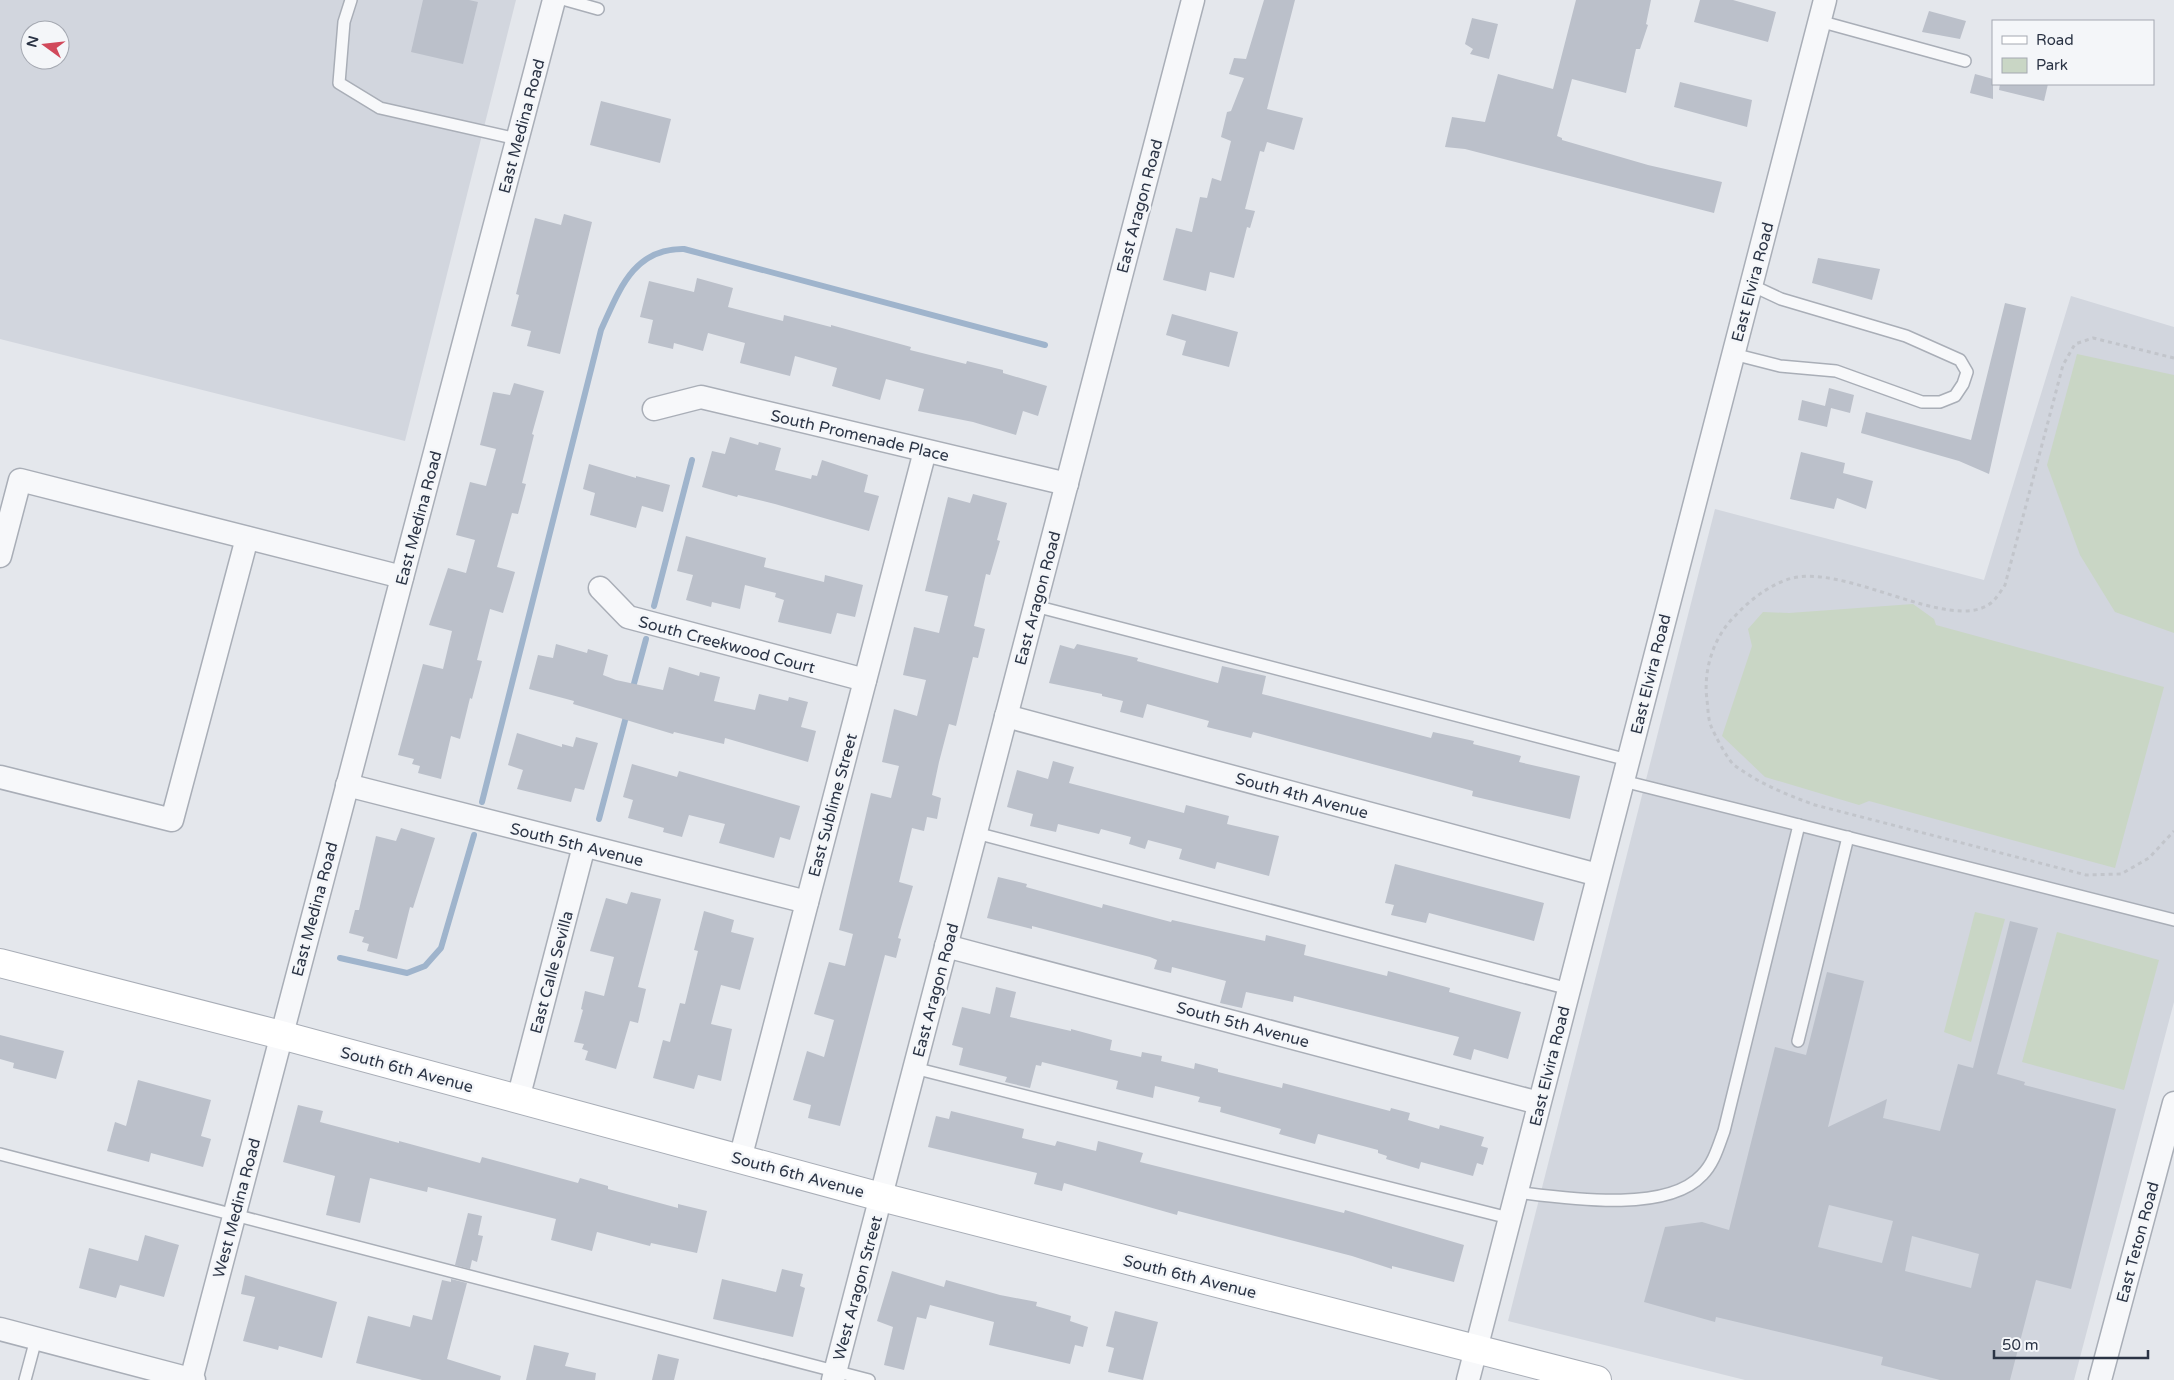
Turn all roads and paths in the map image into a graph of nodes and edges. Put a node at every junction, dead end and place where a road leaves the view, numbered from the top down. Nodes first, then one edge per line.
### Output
1 (351, 0) edge
2 (554, 0) edge
3 (566, 0) edge
4 (1193, 0) edge
5 (598, 9) dead end
6 (1822, 10) edge
7 (1965, 61) dead end
8 (517, 139) junction
9 (1751, 286) junction
10 (1733, 354) junction
11 (2174, 358) edge
12 (654, 409) dead end
13 (924, 451) junction
14 (1067, 484) junction
15 (246, 538) junction
16 (0, 556) edge
17 (402, 577) junction
18 (600, 588) dead end
19 (1035, 606) junction
20 (865, 680) junction
21 (1006, 716) junction
22 (1625, 770) junction
23 (0, 777) edge
24 (347, 786) junction
25 (1799, 825) junction
26 (2174, 831) edge
27 (976, 833) junction
28 (1848, 837) junction
29 (584, 846) junction
30 (1598, 875) junction
31 (807, 902) junction
32 (2174, 920) edge
33 (946, 946) junction
34 (0, 963) edge
35 (1569, 989) junction
36 (281, 1035) junction
37 (1798, 1042) dead end
38 (914, 1068) junction
39 (518, 1099) junction
40 (1539, 1103) junction
41 (2174, 1103) edge
42 (0, 1154) edge
43 (740, 1159) junction
44 (1516, 1192) junction
45 (881, 1197) junction
46 (234, 1215) junction
47 (1509, 1218) junction
48 (0, 1329) edge
49 (36, 1339) junction
50 (1476, 1349) junction
51 (834, 1376) edge
52 (25, 1380) edge
53 (192, 1380) edge
54 (869, 1380) edge
55 (1468, 1380) edge
56 (1597, 1380) edge
57 (2100, 1380) edge

1 - 8 lane
2 - 8 street, East Medina Road
3 - 5 lane
4 - 14 street, East Aragon Road
6 - 7 lane
6 - 9 street, East Elvira Road
8 - 17 street, East Medina Road
9 - 10 street, East Elvira Road
9 - 10 lane
10 - 22 street, East Elvira Road
11 - 26 path
12 - 13 street, South Promenade Place
13 - 14 street, South Promenade Place
13 - 20 street, East Sublime Street
14 - 19 street, East Aragon Road
15 - 16 street
15 - 17 street
15 - 23 street
17 - 24 street, East Medina Road
18 - 20 street, South Creekwood Court
19 - 21 street, East Aragon Road
19 - 22 lane
20 - 31 street, East Sublime Street
21 - 27 street, East Aragon Road
21 - 30 street, South 4th Avenue
22 - 25 lane
22 - 30 street, East Elvira Road
24 - 29 street, South 5th Avenue
24 - 36 street, East Medina Road
25 - 28 lane
25 - 44 lane
27 - 33 street, East Aragon Road
27 - 35 lane
28 - 32 lane
28 - 37 lane
29 - 31 street, South 5th Avenue
29 - 39 street, East Calle Sevilla
30 - 35 street, East Elvira Road
31 - 43 street, East Sublime Street
33 - 38 street, East Aragon Road
33 - 40 street, South 5th Avenue
34 - 36 street, South 6th Avenue
35 - 40 street, East Elvira Road
36 - 39 street, South 6th Avenue
36 - 46 street, West Medina Road
38 - 45 street, East Aragon Road
38 - 47 lane
39 - 43 street, South 6th Avenue
40 - 44 street, East Elvira Road
41 - 57 street, East Teton Road
42 - 46 lane
43 - 45 street, South 6th Avenue
44 - 47 street, East Elvira Road
45 - 50 street, South 6th Avenue
45 - 51 street, West Aragon Street
46 - 51 lane
46 - 53 street, West Medina Road
47 - 50 street, East Elvira Road
48 - 49 street
49 - 52 lane
49 - 53 street
50 - 55 street, East Elvira Road
50 - 56 street, South 6th Avenue
51 - 54 lane

